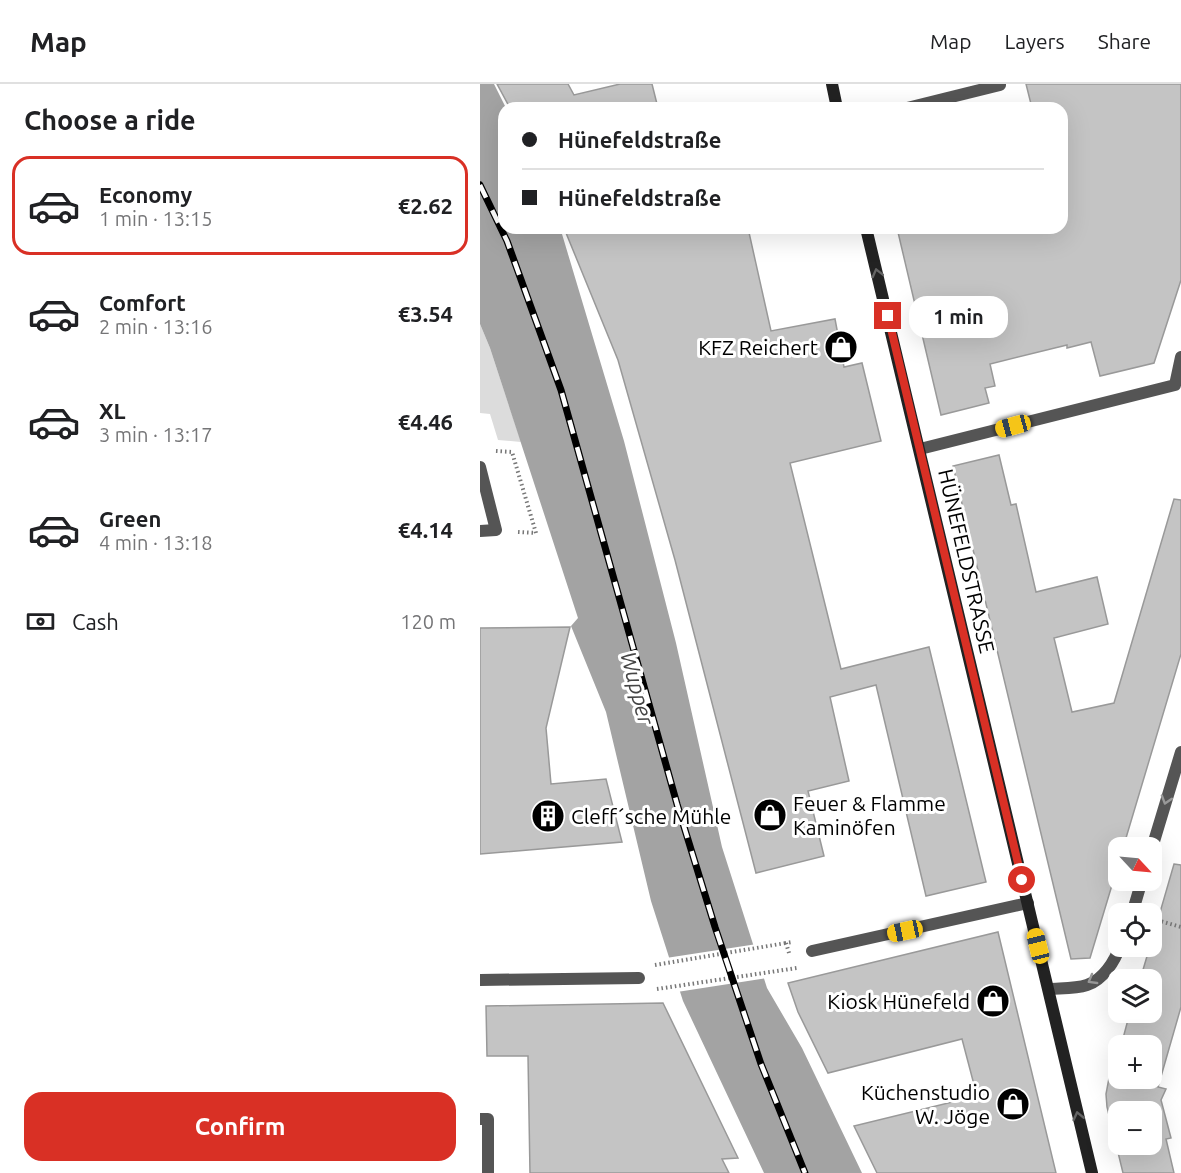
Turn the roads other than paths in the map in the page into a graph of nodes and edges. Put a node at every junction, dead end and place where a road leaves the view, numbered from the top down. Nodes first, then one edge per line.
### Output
1 (832, 84) edge
2 (1000, 85) edge
3 (835, 102) edge
4 (931, 102) edge
5 (867, 234) edge
6 (1181, 357) edge
7 (920, 449) junction
8 (480, 467) edge
9 (480, 531) edge
10 (1181, 752) edge
11 (1155, 837) edge
12 (1028, 903) junction
13 (812, 951) dead end
14 (1116, 957) edge
15 (639, 978) dead end
16 (480, 980) edge
17 (1048, 989) junction
18 (480, 1119) edge
19 (488, 1173) edge
20 (1092, 1173) edge

1 - 3 street
2 - 4 street
7 -> 5 street, HÜNEFELDSTRASSE
6 - 7 street
7 - 12 street, HÜNEFELDSTRASSE
8 - 9 street
10 -> 11 street
12 - 13 street
12 - 17 street, HÜNEFELDSTRASSE
14 -> 17 street
15 - 16 street
20 -> 17 street, HÜNEFELDSTRASSE
18 - 19 street

